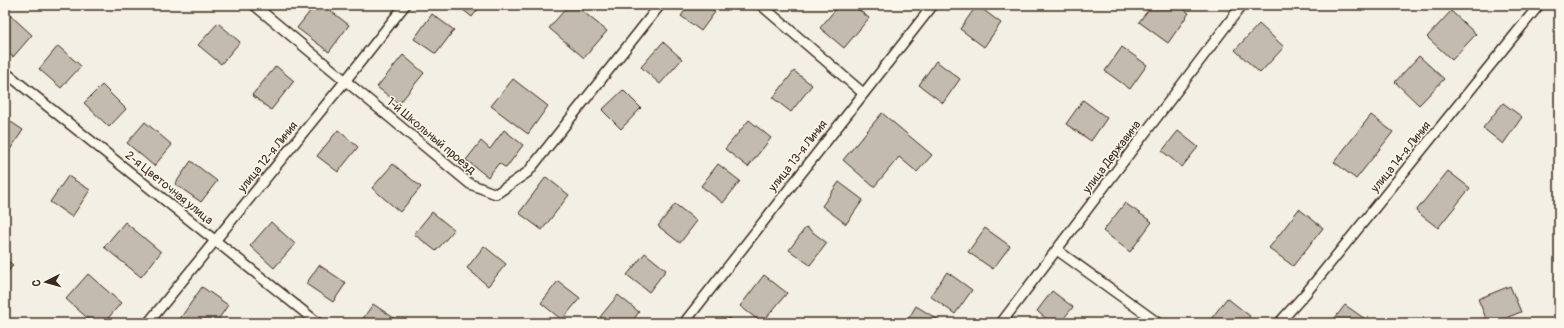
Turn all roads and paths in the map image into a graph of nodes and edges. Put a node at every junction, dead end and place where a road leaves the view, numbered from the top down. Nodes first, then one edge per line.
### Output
1 (254, 5) edge
2 (405, 5) edge
3 (660, 5) edge
4 (761, 5) edge
5 (933, 5) edge
6 (1242, 5) edge
7 (1539, 5) edge
8 (5, 72) edge
9 (346, 80) junction
10 (863, 93) junction
11 (215, 240) junction
12 (1058, 250) junction
13 (148, 323) edge
14 (318, 323) edge
15 (684, 323) edge
16 (1001, 323) edge
17 (1158, 323) edge
18 (1279, 323) edge

1 - 9 lane, 1-й Школьный проезд
2 - 9 lane, улица 12-я Линия
3 - 9 lane, 1-й Школьный проезд
4 - 10 lane
5 - 10 lane, улица 13-я Линия
6 - 12 lane, улица Державина
7 - 18 lane, улица 14-я Линия
8 - 11 lane, 2-я Цветочная улица
9 - 11 lane, улица 12-я Линия
10 - 15 lane, улица 13-я Линия
11 - 13 lane, улица 12-я Линия
11 - 14 lane, 2-я Цветочная улица
12 - 16 lane, улица Державина
12 - 17 lane

